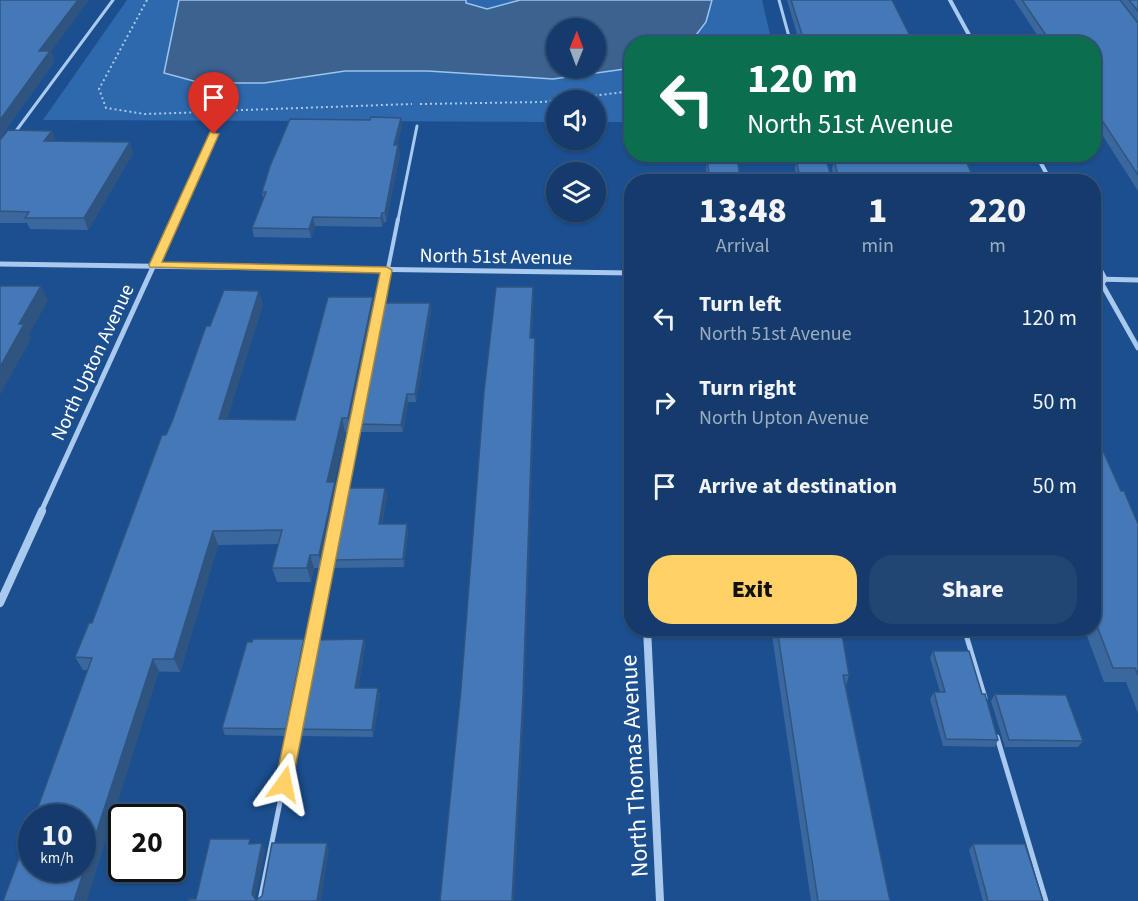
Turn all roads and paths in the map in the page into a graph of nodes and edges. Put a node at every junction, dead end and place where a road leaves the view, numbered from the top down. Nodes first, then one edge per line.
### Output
1 (113, 0) edge
2 (147, 0) edge
3 (779, 0) edge
4 (950, 0) edge
5 (789, 36) edge
6 (970, 36) edge
7 (624, 92) edge
8 (417, 126) dead end
9 (214, 134) dead end
10 (7, 143) edge
11 (0, 264) edge
12 (154, 265) junction
13 (387, 270) junction
14 (1101, 271) edge
15 (624, 273) edge
16 (1101, 279) edge
17 (1105, 279) junction
18 (1138, 280) edge
19 (1138, 348) edge
20 (0, 603) edge
21 (647, 636) edge
22 (966, 636) edge
23 (988, 708) edge
24 (995, 731) edge
25 (260, 901) edge
26 (660, 901) edge
27 (1046, 901) edge

1 - 10 lane
2 - 7 path
3 - 5 lane
4 - 6 street
8 - 13 lane
9 - 12 street, North Upton Avenue
11 - 12 street, North 51st Avenue
12 - 13 street, North 51st Avenue
12 - 20 street, North Upton Avenue
13 - 15 street, North 51st Avenue
13 - 25 lane
14 - 17 street
16 - 17 street
17 - 18 street
17 - 19 street
21 - 26 street, North Thomas Avenue
22 - 23 lane
24 - 27 lane

